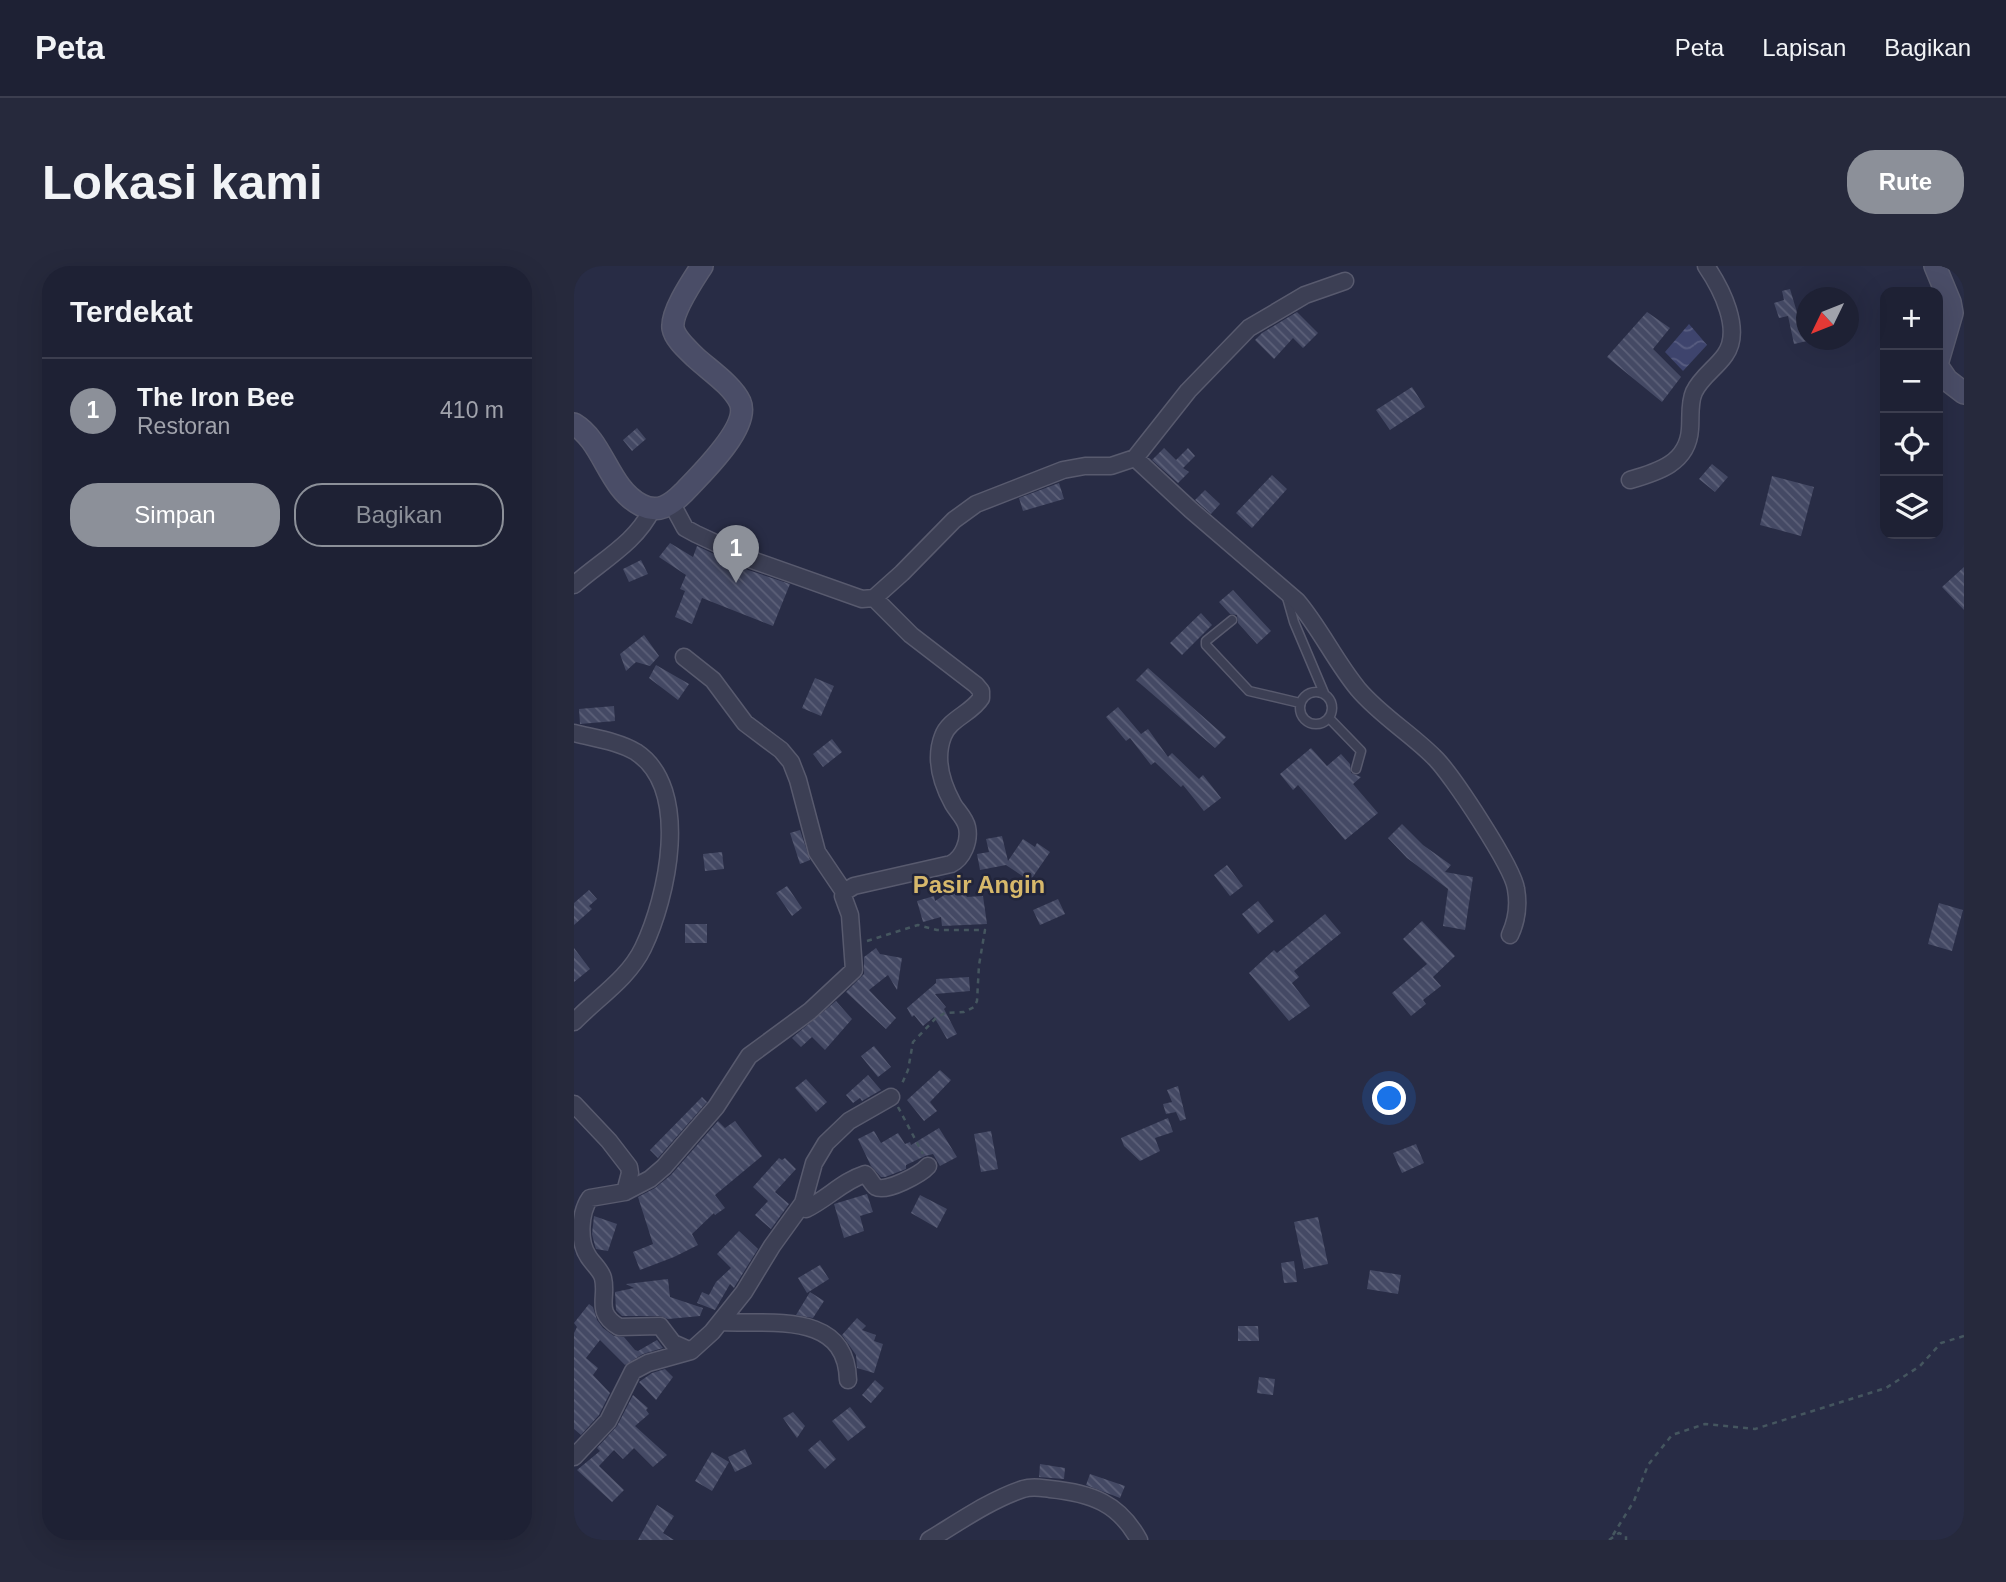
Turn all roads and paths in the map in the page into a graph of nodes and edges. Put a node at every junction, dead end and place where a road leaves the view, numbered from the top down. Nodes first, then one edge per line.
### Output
1 (702, 266) edge
2 (1706, 266) edge
3 (1935, 266) edge
4 (1345, 281) dead end
5 (1942, 350) edge
6 (1943, 374) edge
7 (1964, 393) edge
8 (574, 424) edge
9 (1135, 458) junction
10 (1630, 480) dead end
11 (662, 507) junction
12 (574, 585) edge
13 (1285, 591) junction
14 (874, 598) junction
15 (1232, 620) dead end
16 (684, 657) dead end
17 (1324, 693) junction
18 (1300, 703) junction
19 (1329, 718) junction
20 (574, 733) edge
21 (1356, 769) dead end
22 (844, 892) junction
23 (1510, 935) dead end
24 (853, 946) junction
25 (574, 1023) edge
26 (891, 1097) junction
27 (574, 1104) edge
28 (928, 1166) joint
29 (625, 1192) junction
30 (801, 1207) junction
31 (721, 1322) junction
32 (1964, 1336) edge
33 (691, 1351) junction
34 (848, 1380) dead end
35 (574, 1457) edge
36 (1613, 1535) junction
37 (929, 1540) edge
38 (1139, 1540) edge
39 (1609, 1540) edge
40 (1626, 1540) edge

1 - 11 main road
2 - 10 street
3 - 5 main road
4 - 9 street
6 - 7 main road
8 - 11 main road
9 - 13 street
9 - 14 street
11 - 12 street
11 - 14 street
13 - 17 lane
13 - 23 street
14 - 22 street
15 - 18 lane
16 - 22 street
17 - 18 lane
17 - 19 lane
18 - 19 lane
19 - 21 lane
20 - 25 street
22 - 24 street
24 - 26 path
24 - 29 street
26 - 28 path
26 - 30 street
27 - 29 street
28 - 30 street
29 - 33 street
30 - 31 street
31 - 33 street
31 - 34 street
32 - 36 path
33 - 35 street
36 - 39 path
36 - 40 path
37 - 38 street

